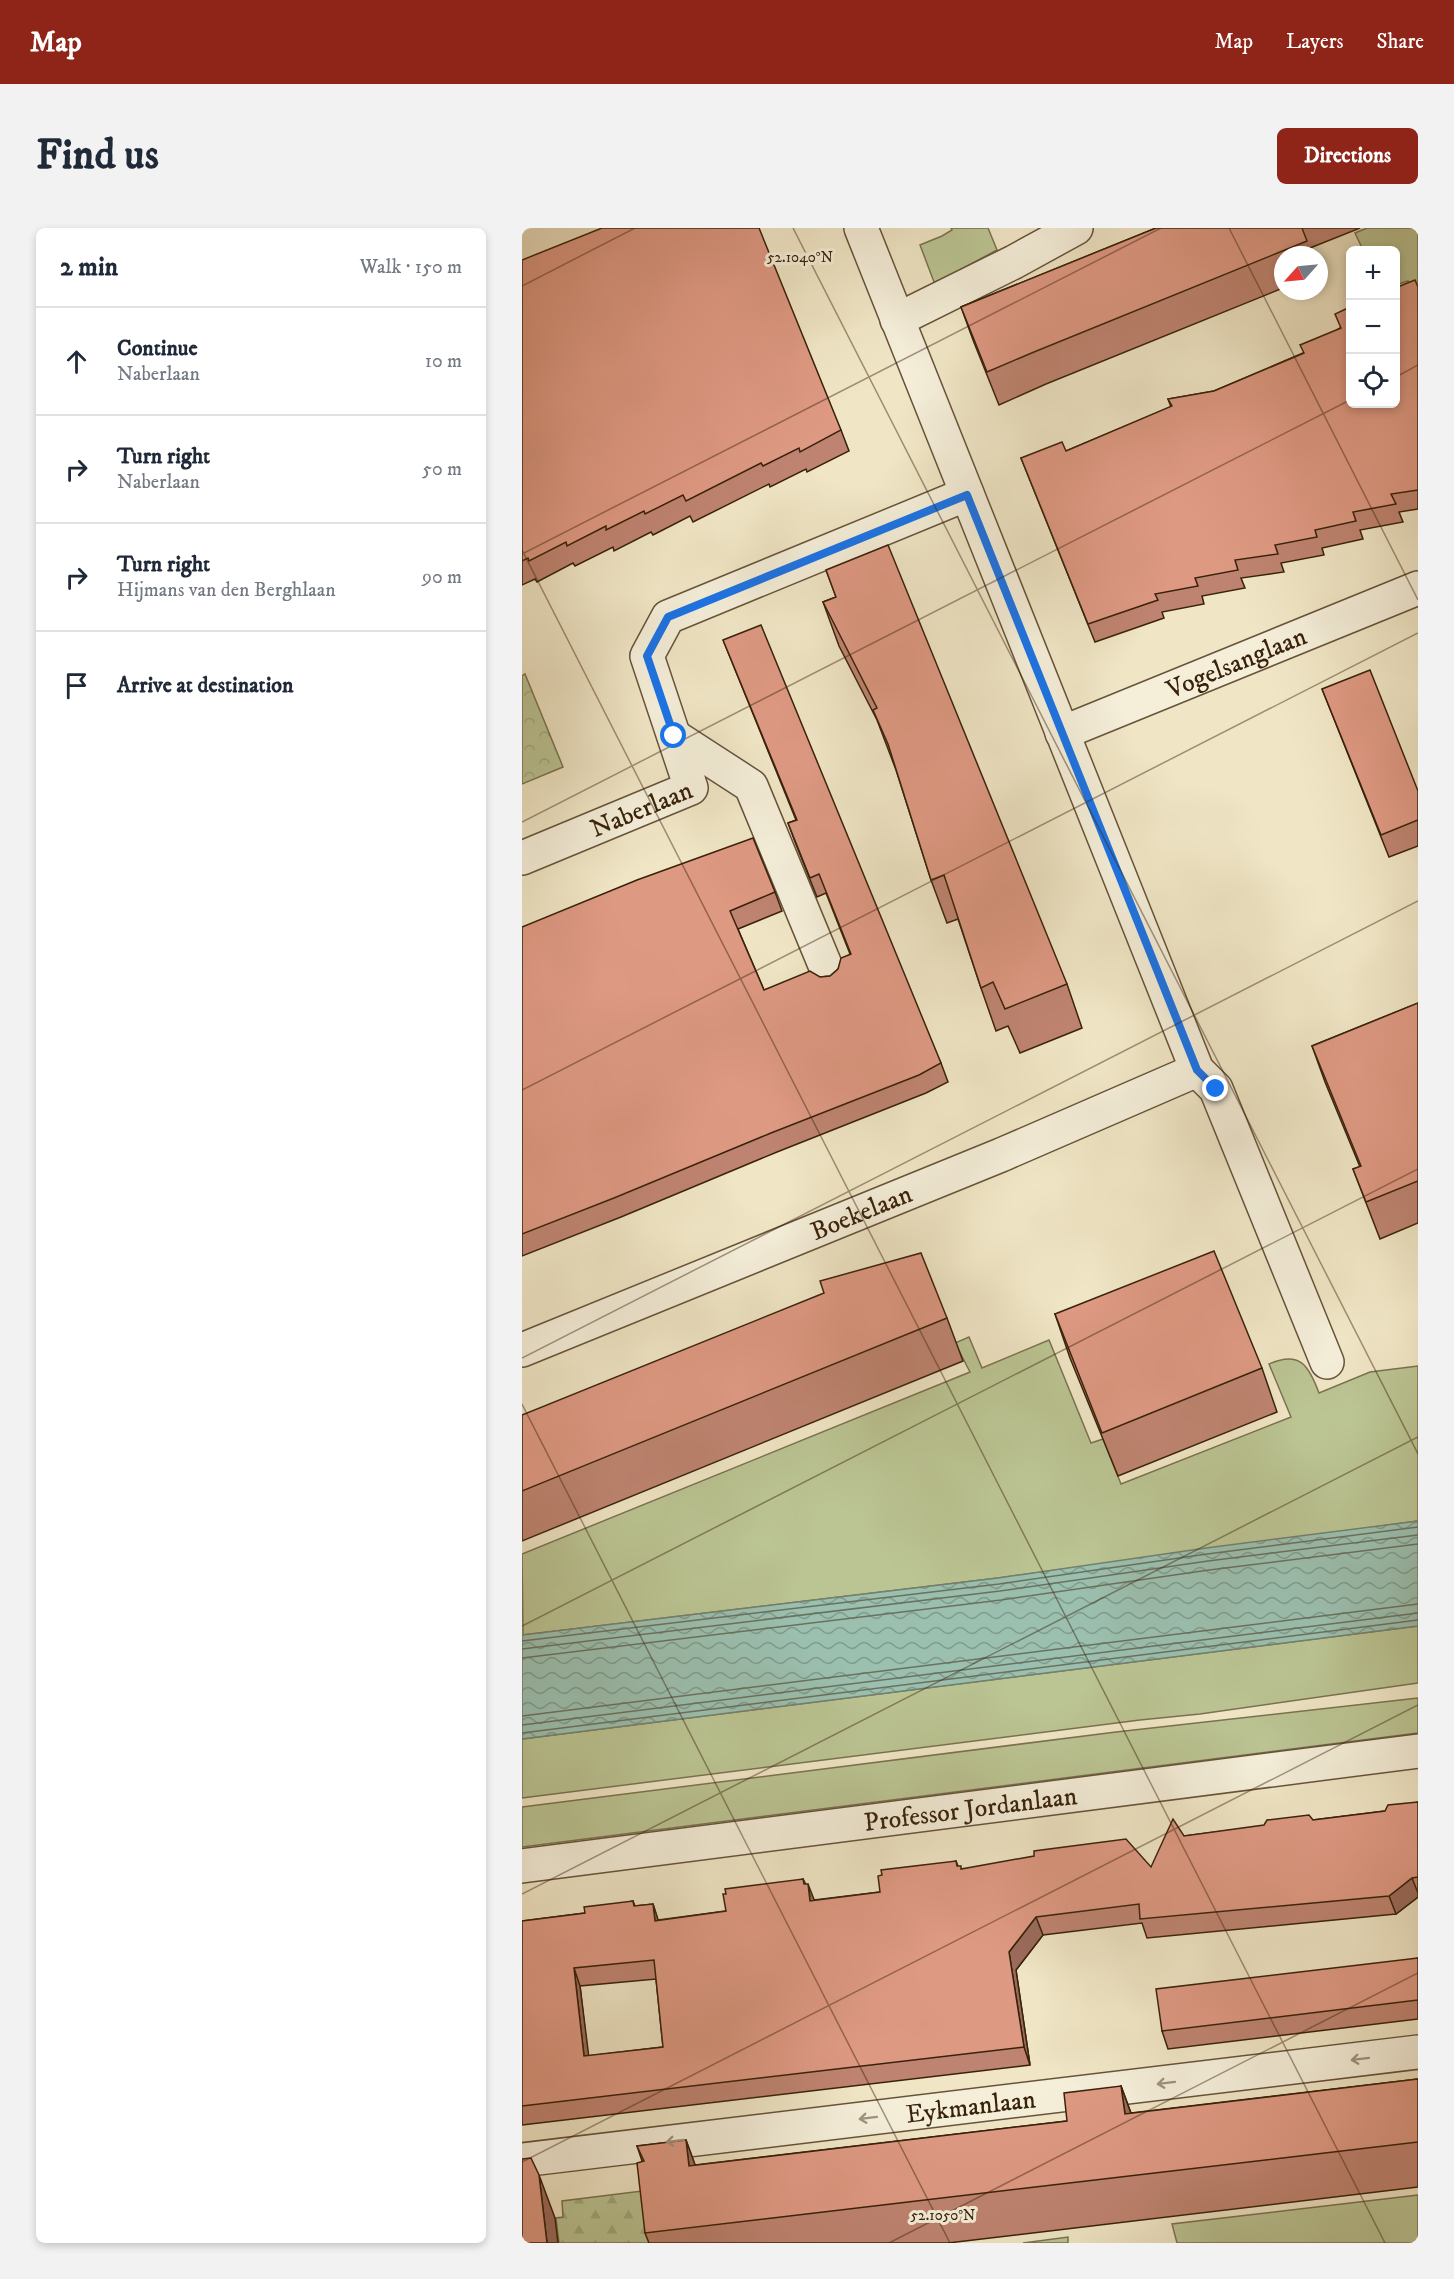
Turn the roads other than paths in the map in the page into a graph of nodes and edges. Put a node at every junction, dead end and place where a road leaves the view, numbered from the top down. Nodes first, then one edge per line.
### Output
1 (861, 228) edge
2 (1076, 228) edge
3 (897, 320) junction
4 (967, 495) junction
5 (1415, 598) edge
6 (1062, 733) junction
7 (674, 736) junction
8 (522, 858) edge
9 (830, 977) edge
10 (1197, 1070) junction
11 (522, 1350) edge
12 (1327, 1362) dead end
13 (1418, 1751) edge
14 (522, 1866) edge
15 (1418, 2052) edge
16 (522, 2160) edge

1 - 3 street
2 - 3 street
3 - 4 street
4 - 6 street
4 - 7 street, Naberlaan
5 - 6 street, Vogelsanglaan
6 - 10 street
7 - 8 street, Naberlaan
7 - 9 street
10 - 11 street, Boekelaan
10 - 12 street
13 - 14 street, Professor Jordanlaan
15 -> 16 street, Eykmanlaan

